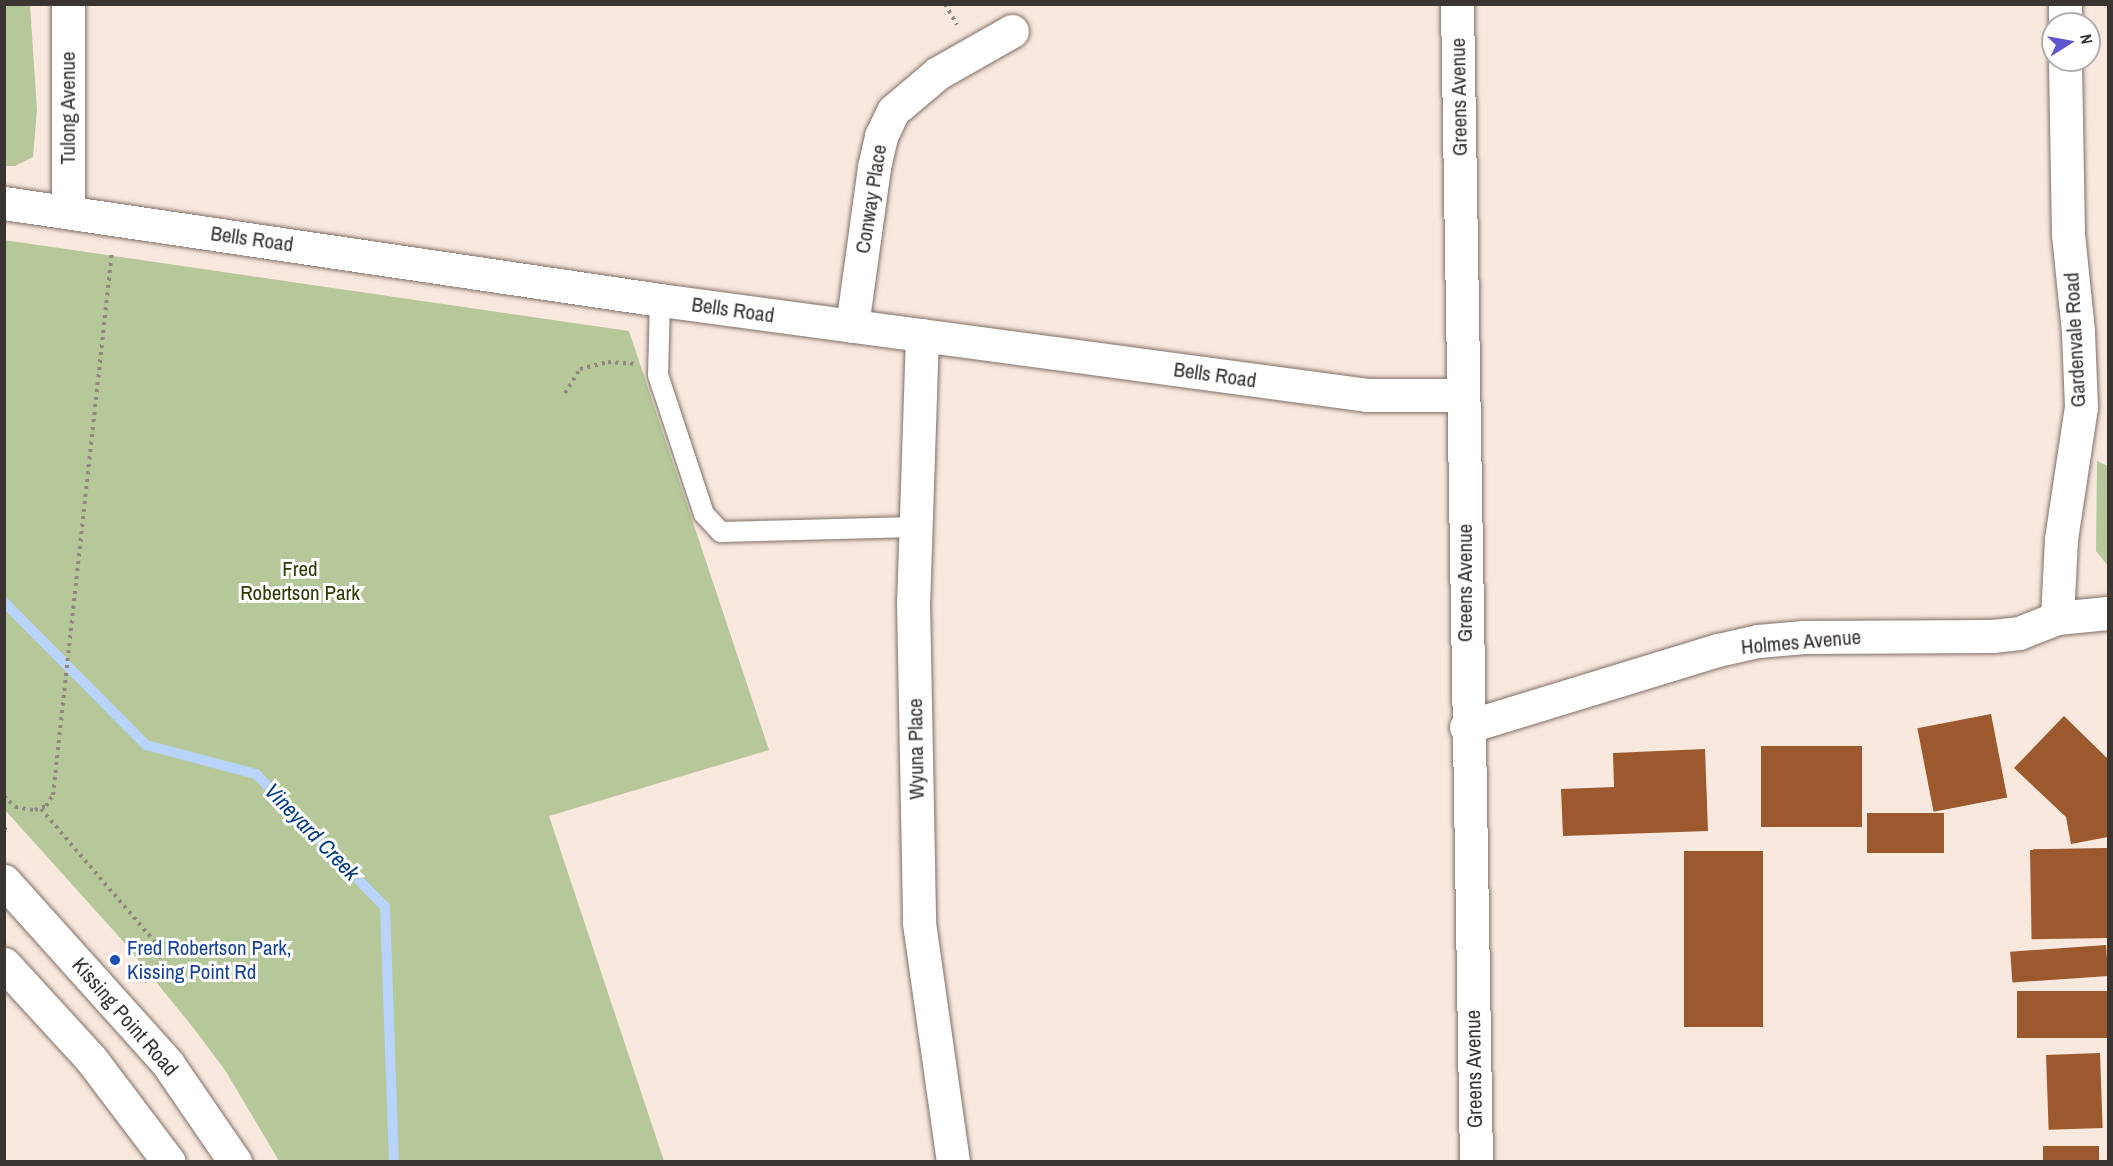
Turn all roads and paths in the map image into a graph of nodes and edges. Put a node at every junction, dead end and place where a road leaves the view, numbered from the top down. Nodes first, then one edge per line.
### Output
1 (68, 4) edge
2 (1458, 4) edge
3 (1012, 31) dead end
4 (2065, 72) edge
5 (4, 203) edge
6 (68, 212) junction
7 (114, 239) dead end
8 (660, 300) junction
9 (852, 326) junction
10 (922, 335) junction
11 (639, 365) dead end
12 (565, 393) dead end
13 (1463, 395) junction
14 (914, 527) junction
15 (2109, 613) edge
16 (2057, 618) junction
17 (1466, 727) junction
18 (4, 796) edge
19 (41, 809) junction
20 (4, 881) edge
21 (4, 964) edge
22 (142, 984) dead end
23 (169, 1161) edge
24 (235, 1161) edge
25 (953, 1161) edge
26 (1476, 1161) edge

1 - 6 street, Tulong Avenue
2 - 13 street, Greens Avenue
3 - 9 street, Conway Place
4 - 16 street, Gardenvale Road
5 - 6 street, Bells Road
6 - 8 street, Bells Road
7 - 19 path
8 - 9 street, Bells Road
8 - 14 lane
9 - 10 street, Bells Road
10 - 13 street, Bells Road
10 - 14 street, Wyuna Place
11 - 12 path
13 - 17 street, Greens Avenue
14 - 25 street, Wyuna Place
15 - 16 street, Holmes Avenue
16 - 17 street, Holmes Avenue
17 - 26 street, Greens Avenue
18 - 19 path
19 - 22 path
20 - 24 street, Kissing Point Road
21 - 23 street

